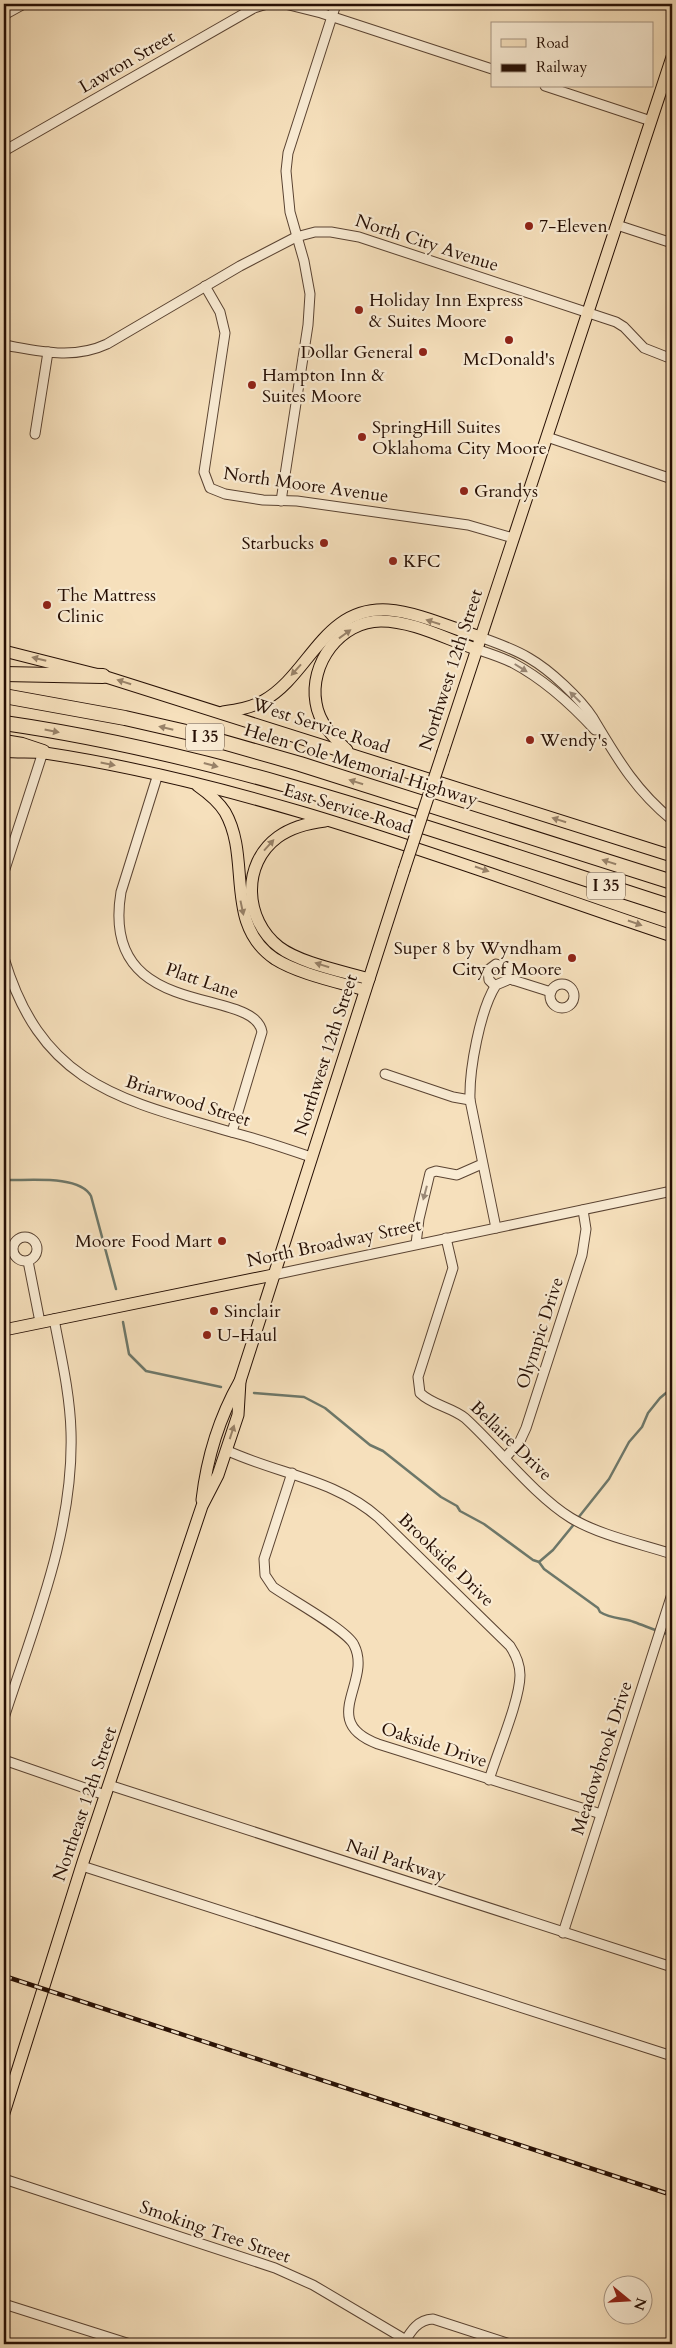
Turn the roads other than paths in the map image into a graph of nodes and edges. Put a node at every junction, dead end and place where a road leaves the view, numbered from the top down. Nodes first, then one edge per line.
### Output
1 (24, 4) edge
2 (267, 4) edge
3 (285, 4) edge
4 (336, 4) edge
5 (4, 16) edge
6 (332, 16) junction
7 (672, 57) edge
8 (491, 69) edge
9 (552, 88) edge
10 (651, 121) junction
11 (4, 151) edge
12 (617, 225) junction
13 (296, 237) junction
14 (672, 243) edge
15 (205, 286) junction
16 (588, 312) junction
17 (4, 345) edge
18 (48, 352) junction
19 (672, 359) edge
20 (35, 434) dead end
21 (546, 437) junction
22 (672, 479) edge
23 (281, 501) junction
24 (513, 538) junction
25 (480, 637) junction
26 (476, 649) junction
27 (4, 651) edge
28 (4, 674) edge
29 (103, 676) junction
30 (4, 696) edge
31 (221, 712) junction
32 (4, 723) edge
33 (602, 737) junction
34 (4, 742) edge
35 (4, 752) edge
36 (43, 752) junction
37 (350, 753) junction
38 (158, 774) junction
39 (192, 782) junction
40 (672, 820) edge
41 (330, 821) junction
42 (672, 856) edge
43 (4, 872) edge
44 (672, 882) edge
45 (672, 908) edge
46 (672, 936) edge
47 (4, 958) edge
48 (513, 980) junction
49 (367, 985) junction
50 (495, 986) junction
51 (551, 992) dead end
52 (385, 1074) dead end
53 (470, 1100) junction
54 (232, 1132) junction
55 (311, 1156) junction
56 (482, 1164) junction
57 (672, 1191) edge
58 (582, 1210) junction
59 (496, 1228) junction
60 (446, 1238) junction
61 (416, 1244) junction
62 (28, 1261) dead end
63 (273, 1275) junction
64 (54, 1319) junction
65 (40, 1322) junction
66 (4, 1330) edge
67 (240, 1381) junction
68 (212, 1450) junction
69 (226, 1450) junction
70 (505, 1458) junction
71 (292, 1473) junction
72 (202, 1506) junction
73 (672, 1554) edge
74 (672, 1594) edge
75 (4, 1718) edge
76 (4, 1760) edge
77 (489, 1780) junction
78 (107, 1790) junction
79 (601, 1814) junction
80 (82, 1866) junction
81 (562, 1933) junction
82 (672, 1967) edge
83 (672, 2056) edge
84 (4, 2113) edge
85 (4, 2179) edge
86 (4, 2304) edge
87 (405, 2342) edge
88 (130, 2344) edge
89 (510, 2344) edge

1 - 5 street
2 - 11 street, Lawton Street
3 - 6 street
4 - 6 street
6 - 8 street
6 - 13 street
7 - 10 main road, Northwest 12th Street
9 - 10 street
10 - 12 main road, Northwest 12th Street
12 - 14 street
12 - 16 main road, Northwest 12th Street
13 - 15 street, North City Avenue
13 - 16 street, North City Avenue
13 - 23 street
15 - 18 street, North City Avenue
15 - 23 street, North Moore Avenue
16 - 19 street, North City Avenue
16 - 21 main road, Northwest 12th Street
17 - 18 street, North City Avenue
18 - 20 street
21 - 22 street
21 - 24 main road, Northwest 12th Street
23 - 24 street, North Moore Avenue
24 - 25 main road, Northwest 12th Street
25 - 26 main road, Northwest 12th Street
25 -> 31 main road
33 -> 25 street
26 -> 33 street
37 -> 26 main road
26 - 49 main road, Northwest 12th Street, bridge
29 -> 27 main road
28 - 29 highway
31 -> 29 main road
44 -> 30 highway, Helen Cole Memorial Highway / I 35
31 - 37 main road, West Service Road
32 -> 45 highway, I 35
33 - 40 street
34 - 36 highway
35 - 36 main road, East Service Road
36 -> 38 main road, East Service Road
36 - 43 street
42 -> 37 main road, West Service Road
38 - 39 main road, East Service Road
38 - 54 street, Platt Lane
39 - 41 main road, East Service Road
39 -> 49 main road
41 -> 46 main road, East Service Road
49 -> 41 main road
47 - 54 street, Briarwood Street
48 - 50 street
48 - 50 street
48 - 51 street
49 - 55 main road, Northwest 12th Street
50 - 53 street
52 - 53 street
53 - 56 street
54 - 55 street, Briarwood Street
55 - 63 main road, Northwest 12th Street
56 - 59 street
56 -> 61 street
57 - 58 street, North Broadway Street
58 - 59 street, North Broadway Street
58 - 70 street, Olympic Drive
59 - 60 street, North Broadway Street
60 - 61 street, North Broadway Street
60 - 70 street, Bellaire Drive
61 - 63 street, North Broadway Street
62 - 65 street
63 - 64 main road, North Broadway Street
63 - 67 main road, Northwest 12th Street
64 - 65 main road, North Broadway Street
64 - 75 street
65 - 66 main road, North Broadway Street
67 - 68 main road, Northeast 12th Street
69 -> 67 main road, Northeast 12th Street
68 - 69 main road
68 - 72 main road, Northeast 12th Street
69 - 71 street, Brookside Drive
69 - 72 main road, Northeast 12th Street
70 - 73 street, Bellaire Drive
71 - 77 street, Brookside Drive
71 - 77 street, Oakside Drive
72 - 78 main road, Northeast 12th Street
74 - 79 street, Meadowbrook Drive
76 - 78 street, Nail Parkway
77 - 79 street, Oakside Drive
78 - 80 main road, Northeast 12th Street
78 - 81 street, Nail Parkway
79 - 81 street, Meadowbrook Drive
80 - 83 street
80 - 84 main road, Northeast 12th Street
81 - 82 street, Nail Parkway
85 - 87 street, Smoking Tree Street
86 - 88 street
87 - 89 street

